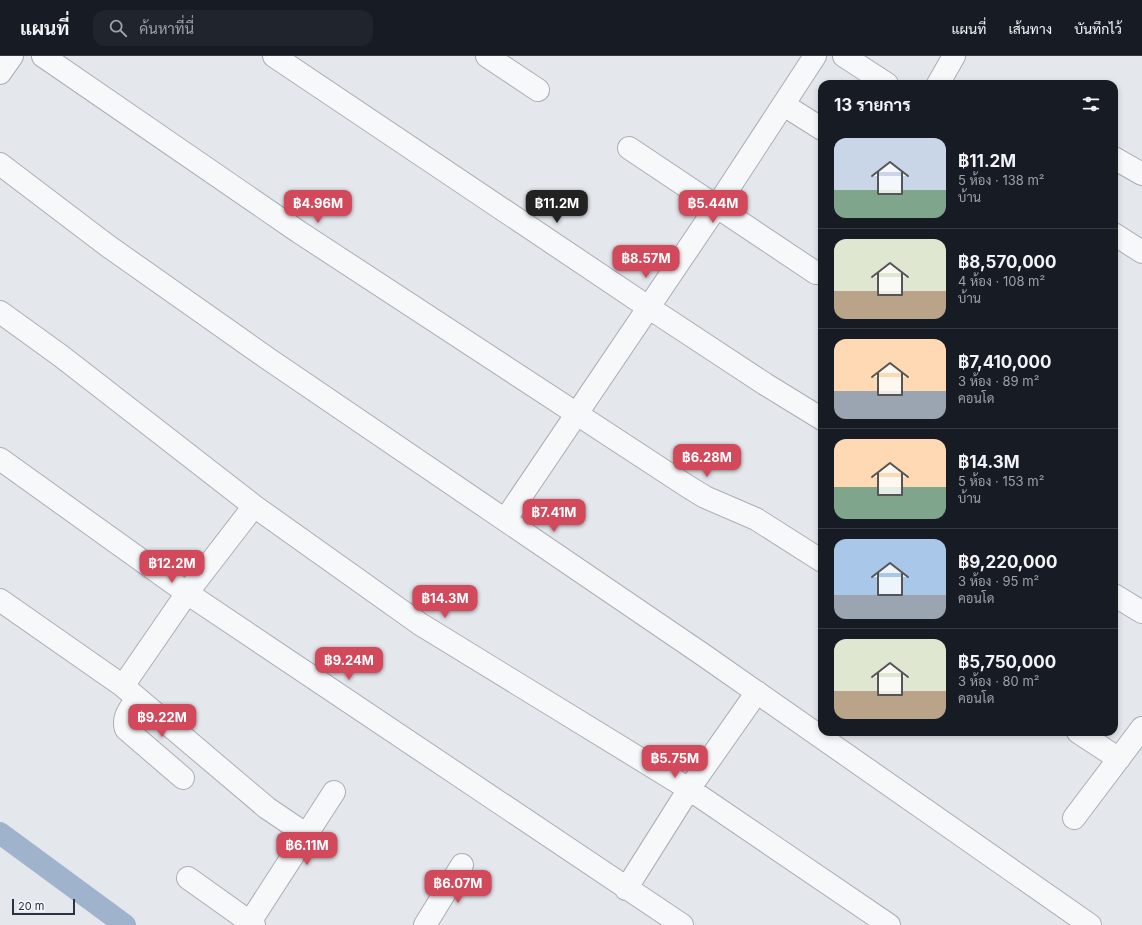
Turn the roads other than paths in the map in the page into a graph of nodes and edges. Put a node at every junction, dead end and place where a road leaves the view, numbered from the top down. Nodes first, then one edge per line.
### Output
1 (12, 56) edge
2 (43, 56) edge
3 (274, 56) edge
4 (487, 56) edge
5 (815, 56) edge
6 (844, 56) edge
7 (954, 56) edge
8 (868, 63) edge
9 (0, 73) edge
10 (883, 80) edge
11 (940, 80) edge
12 (538, 90) dead end
13 (784, 104) junction
14 (818, 126) edge
15 (629, 148) dead end
16 (1118, 160) edge
17 (0, 164) edge
18 (1142, 174) edge
19 (717, 206) junction
20 (1118, 237) edge
21 (1142, 252) edge
22 (816, 273) dead end
23 (648, 307) junction
24 (0, 312) edge
25 (578, 413) junction
26 (818, 417) edge
27 (0, 459) edge
28 (254, 506) junction
29 (505, 520) junction
30 (818, 559) edge
31 (187, 593) junction
32 (1118, 597) edge
33 (0, 600) edge
34 (1142, 612) edge
35 (130, 692) junction
36 (757, 692) junction
37 (1142, 728) edge
38 (818, 735) edge
39 (820, 736) edge
40 (1084, 736) edge
41 (1119, 759) junction
42 (183, 778) dead end
43 (689, 789) junction
44 (334, 792) dead end
45 (1074, 818) dead end
46 (307, 835) junction
47 (462, 865) dead end
48 (188, 878) dead end
49 (626, 889) junction
50 (252, 924) edge
51 (425, 925) edge
52 (682, 925) edge
53 (889, 925) edge
54 (1090, 925) edge

1 - 9 street
2 - 25 street
3 - 23 street
4 - 12 street
5 - 13 street
6 - 8 street
7 - 11 street
8 - 10 street
13 - 14 street
13 - 19 street
15 - 19 street
16 - 18 street
17 - 29 street
19 - 22 street
19 - 23 street
20 - 21 street
23 - 25 street
23 - 26 street
24 - 28 street
25 - 29 street
25 - 30 street
27 - 31 street
28 - 31 street
28 - 43 street
29 - 36 street
31 - 35 street
31 - 49 street
32 - 34 street
33 - 35 street
35 - 42 street
35 - 46 street
36 - 38 street
36 - 43 street
37 - 41 street
39 - 54 street
40 - 41 street
41 - 45 street
43 - 49 street
43 - 53 street
44 - 46 street
46 - 50 street
47 - 51 street
48 - 50 street
49 - 52 street

